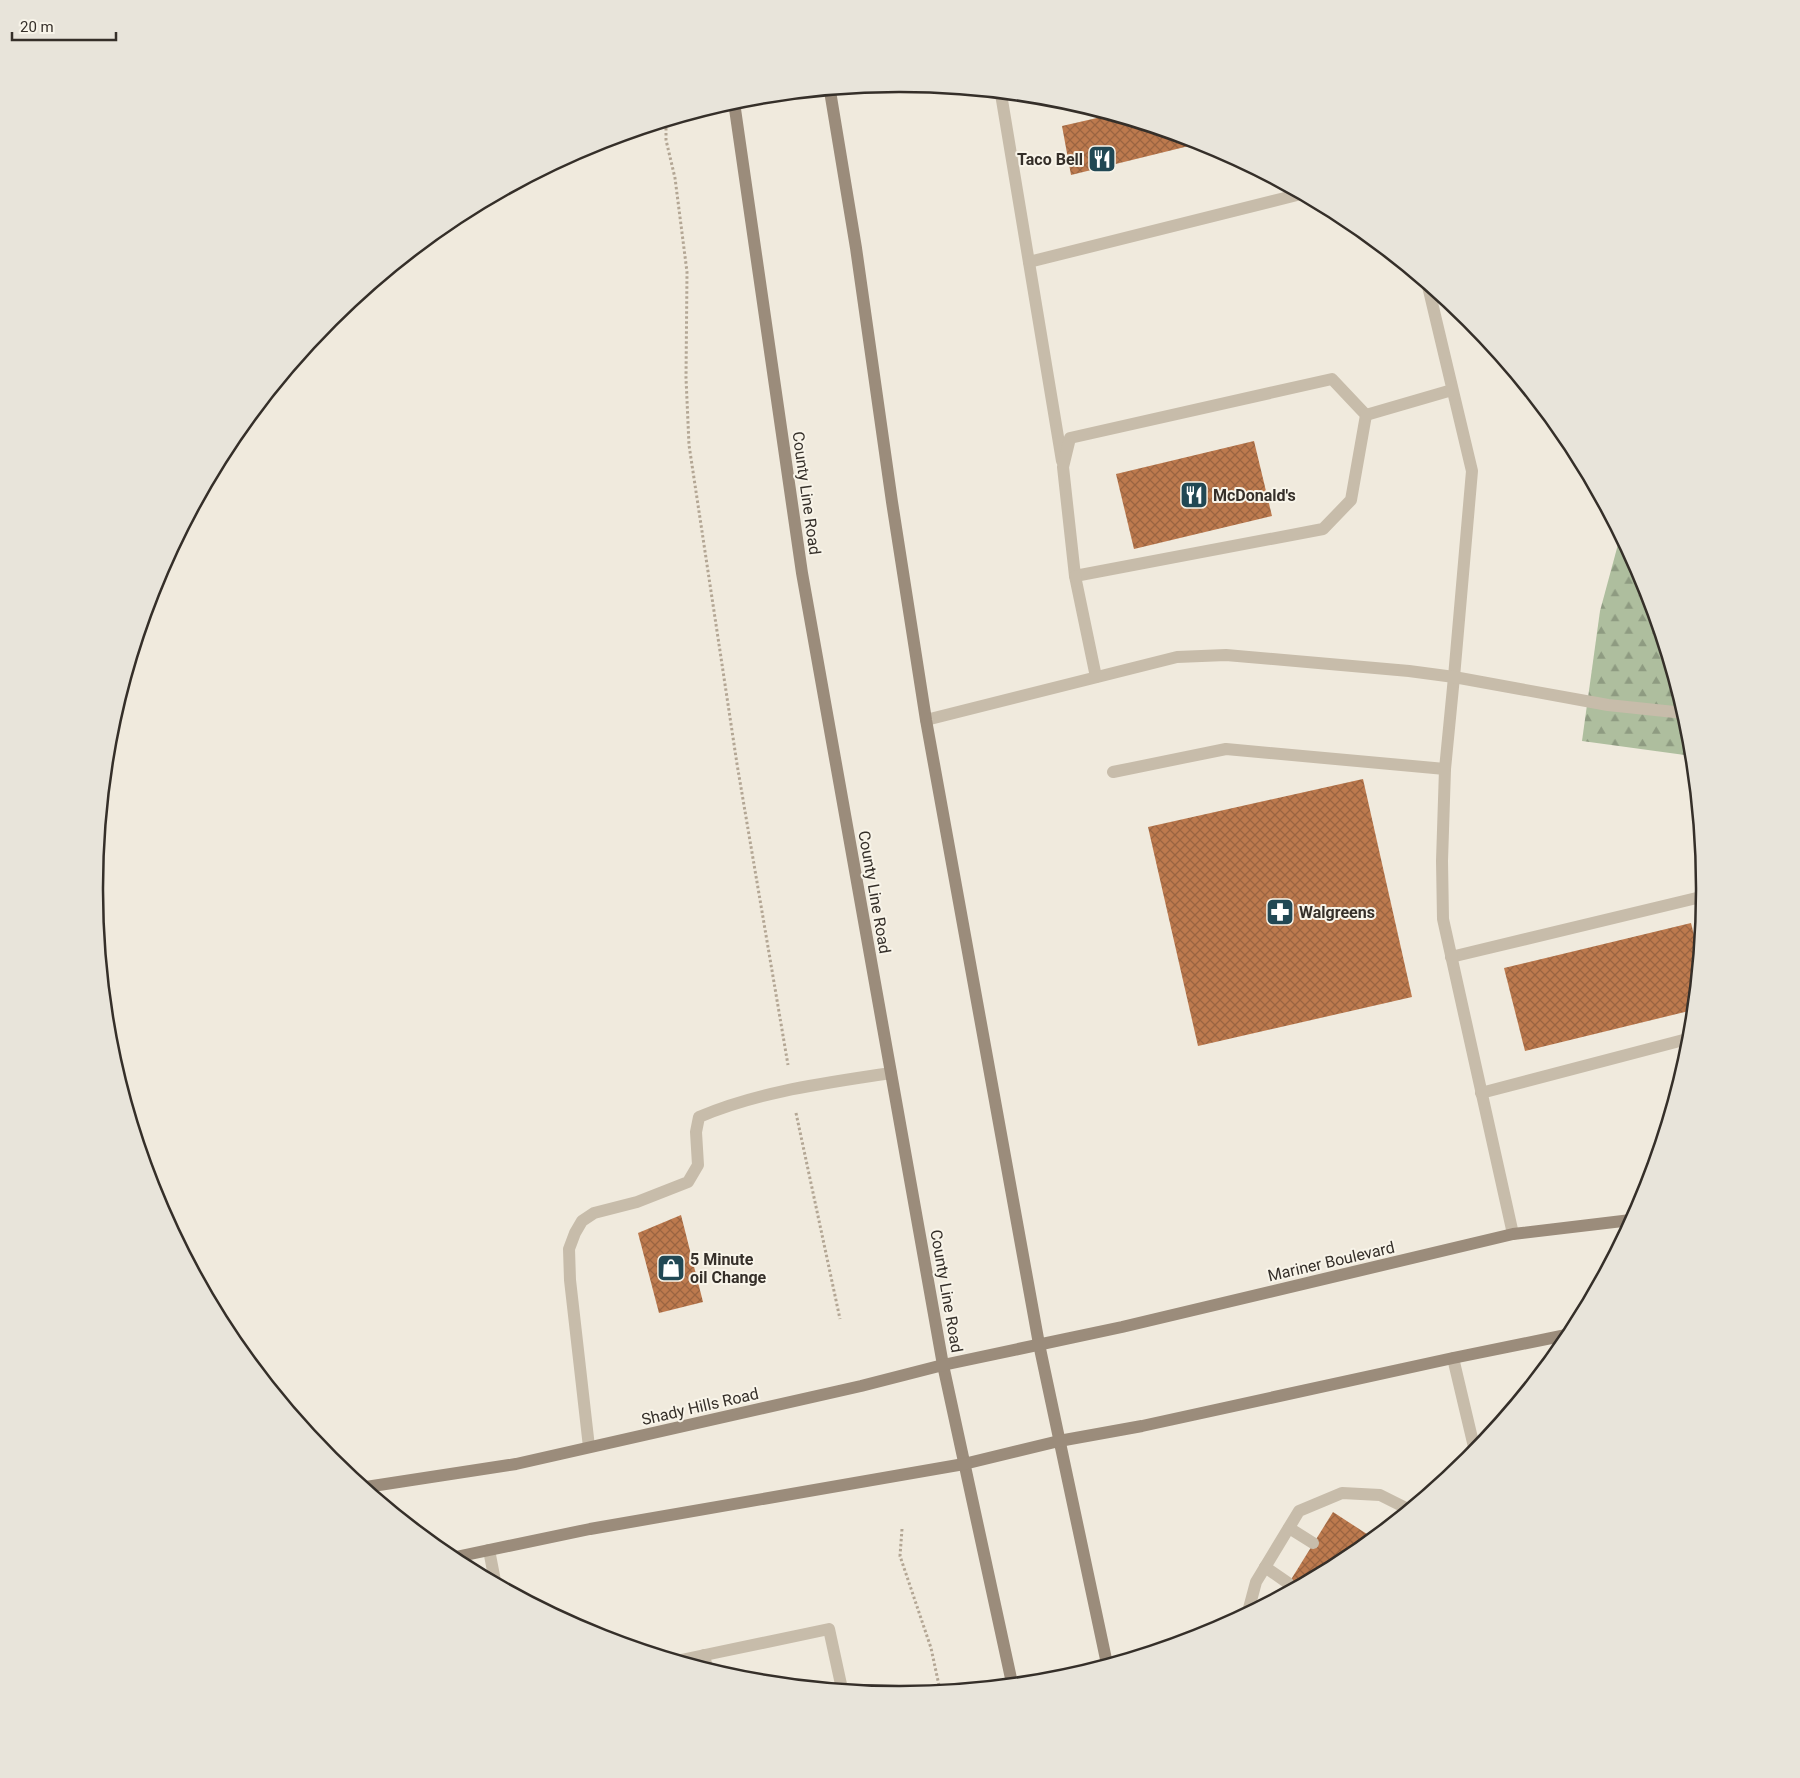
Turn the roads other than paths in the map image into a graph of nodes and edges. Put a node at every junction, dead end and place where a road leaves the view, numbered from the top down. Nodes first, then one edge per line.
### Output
1 (831, 96) edge
2 (1001, 99) edge
3 (735, 110) edge
4 (1292, 196) edge
5 (1029, 262) junction
6 (1430, 295) edge
7 (1452, 390) junction
8 (1366, 415) junction
9 (1063, 467) junction
10 (1075, 576) junction
11 (1096, 677) junction
12 (1454, 677) junction
13 (1676, 712) edge
14 (926, 720) junction
15 (1445, 769) junction
16 (1113, 772) dead end
17 (1696, 898) edge
18 (1451, 957) junction
19 (1682, 1040) edge
20 (891, 1073) junction
21 (1481, 1093) junction
22 (1623, 1221) edge
23 (1513, 1234) junction
24 (1559, 1336) edge
25 (1039, 1344) junction
26 (1453, 1358) junction
27 (943, 1365) junction
28 (1059, 1441) junction
29 (1473, 1442) edge
30 (589, 1447) junction
31 (964, 1464) junction
32 (373, 1486) edge
33 (1403, 1506) edge
34 (1289, 1528) junction
35 (1313, 1544) dead end
36 (489, 1550) junction
37 (464, 1555) edge
38 (1265, 1567) junction
39 (494, 1574) edge
40 (1288, 1583) dead end
41 (1250, 1604) edge
42 (704, 1655) junction
43 (692, 1658) edge
44 (1106, 1658) edge
45 (705, 1661) edge
46 (1011, 1678) edge
47 (841, 1683) edge

1 - 14 main road
2 - 5 street
3 - 20 main road, County Line Road
4 - 5 street
5 - 9 street
6 - 7 street
7 - 8 street
7 - 12 street
8 - 9 street
8 - 10 street
9 - 10 street
10 - 11 street
11 - 12 street
11 - 14 street
12 - 13 street
12 - 15 street
14 - 25 main road
15 - 16 street
15 - 18 street
17 - 18 street
18 - 21 street
19 - 21 street
20 - 27 main road, County Line Road
20 - 30 street
21 - 23 street
22 - 23 main road, Mariner Boulevard
23 - 25 main road, Mariner Boulevard
24 - 26 main road
25 - 27 main road, Shady Hills Road
25 - 28 main road
26 - 28 main road
26 - 29 street
27 - 30 main road, Shady Hills Road
27 - 31 main road, County Line Road
28 - 31 main road
28 - 44 main road
30 - 32 main road, Shady Hills Road
31 - 36 main road
31 - 46 main road, County Line Road
33 - 34 street
34 - 35 street
34 - 38 street
36 - 37 main road
36 - 39 street
38 - 40 street
38 - 41 street
42 - 43 street
42 - 45 street
42 - 47 street

